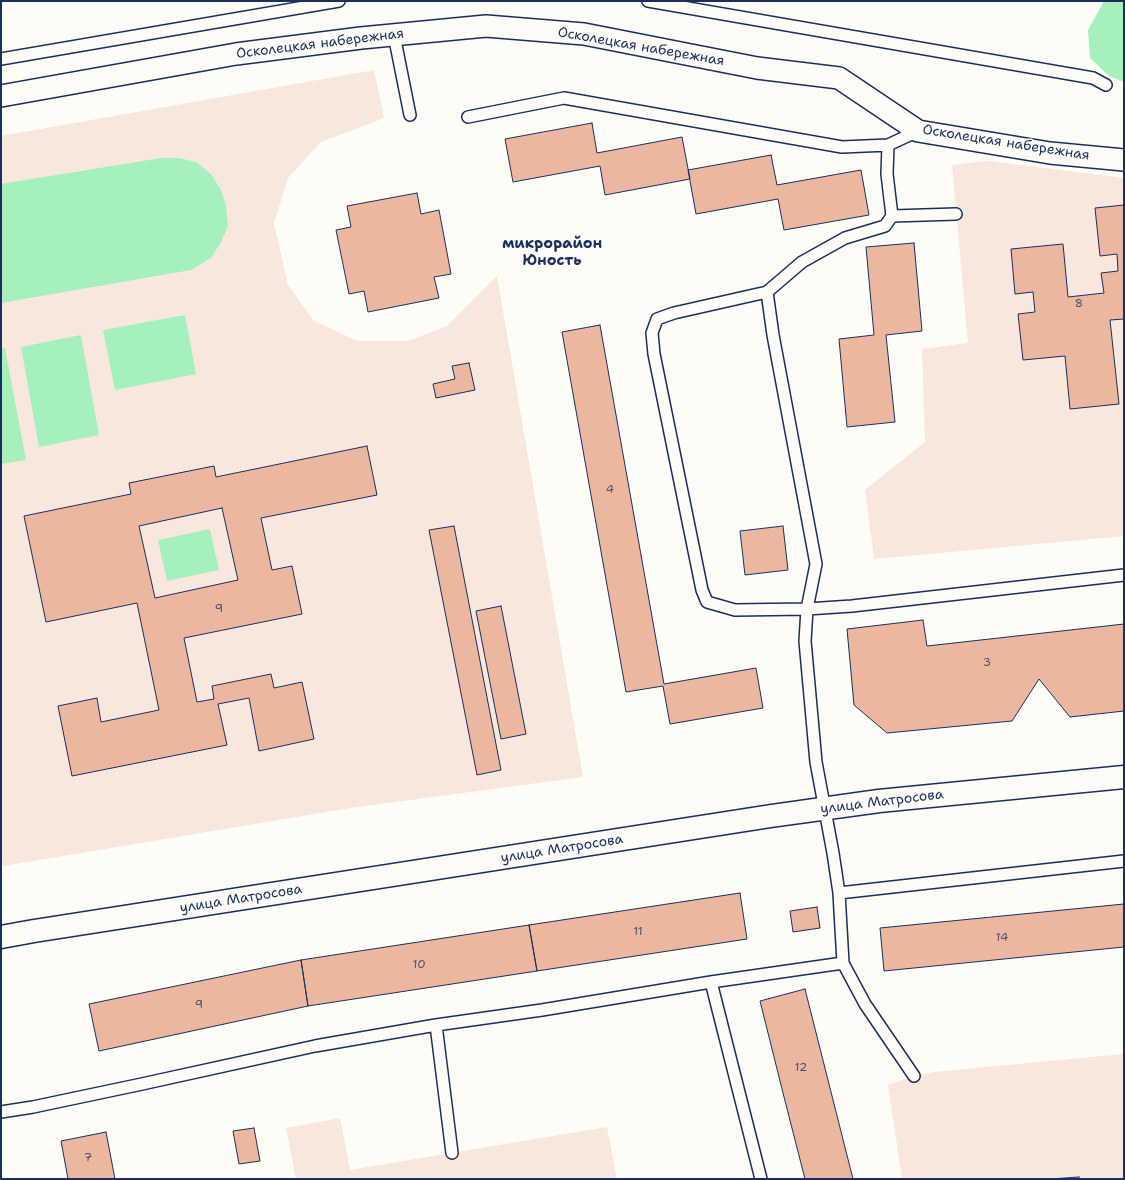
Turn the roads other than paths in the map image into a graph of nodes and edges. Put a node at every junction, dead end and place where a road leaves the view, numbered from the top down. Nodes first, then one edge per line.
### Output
1 (339, 1) edge
2 (654, 2) edge
3 (394, 35) junction
4 (1, 59) edge
5 (1106, 85) dead end
6 (1, 96) edge
7 (410, 115) dead end
8 (468, 117) dead end
9 (918, 131) junction
10 (888, 145) junction
11 (1124, 160) edge
12 (956, 214) dead end
13 (892, 216) junction
14 (767, 292) junction
15 (1124, 575) edge
16 (808, 609) junction
17 (1124, 777) edge
18 (825, 808) junction
19 (1124, 861) edge
20 (839, 893) junction
21 (1, 937) edge
22 (843, 963) junction
23 (712, 982) junction
24 (436, 1025) junction
25 (914, 1076) dead end
26 (1, 1112) edge
27 (452, 1153) dead end
28 (761, 1179) edge

1 - 4 lane
2 - 5 lane
3 - 6 street, Осколецкая набережная
3 - 7 lane
3 - 9 street, Осколецкая набережная
8 - 10 lane
9 - 10 lane
9 - 11 street, Осколецкая набережная
10 - 13 lane
12 - 13 lane
13 - 14 lane
14 - 16 lane
14 - 16 lane
15 - 16 lane
16 - 18 lane
17 - 18 main road, улица Матросова
18 - 20 lane
18 - 21 main road, улица Матросова
19 - 20 lane
20 - 22 lane
22 - 23 lane
22 - 25 lane
23 - 24 lane
23 - 28 lane
24 - 26 lane
24 - 27 lane

